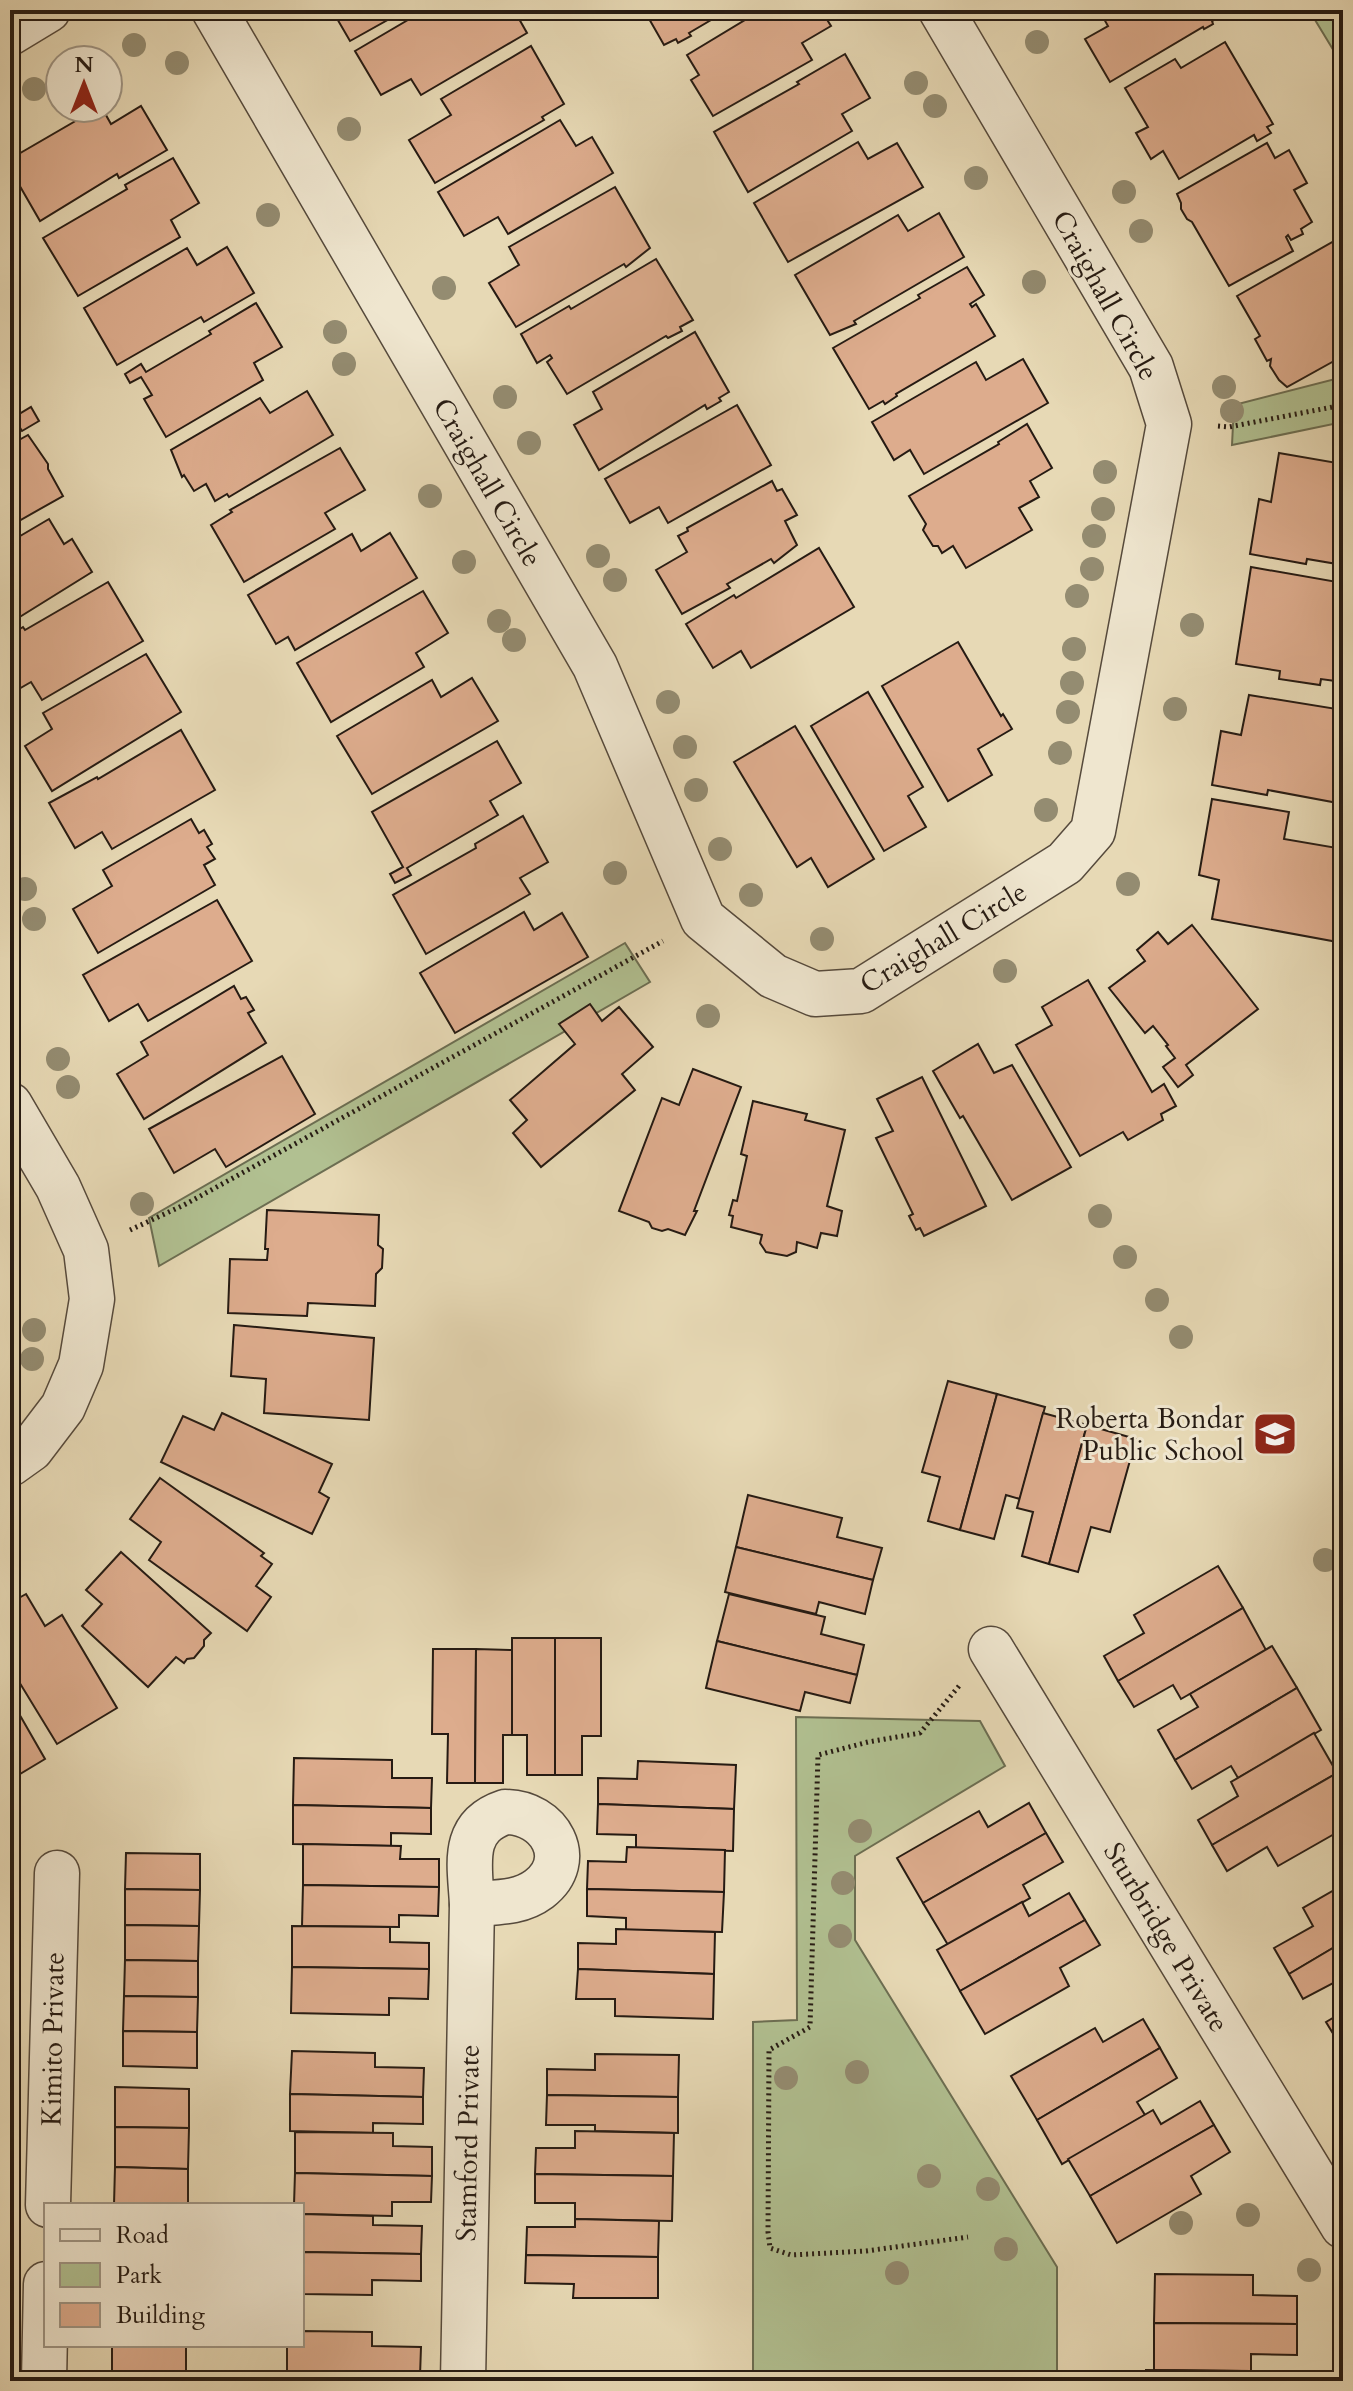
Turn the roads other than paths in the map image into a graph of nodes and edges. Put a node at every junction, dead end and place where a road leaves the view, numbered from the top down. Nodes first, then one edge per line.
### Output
1 (48, 10) edge
2 (214, 10) edge
3 (941, 10) edge
4 (10, 33) edge
5 (10, 1105) edge
6 (10, 1464) edge
7 (991, 1649) road end
8 (57, 1873) dead end
9 (472, 1904) dead end
10 (48, 2203) edge
11 (1343, 2226) edge
12 (45, 2347) edge
13 (44, 2381) edge
14 (463, 2381) edge

1 - 4 street
2 - 3 street, Craighall Circle
5 - 6 street
7 - 11 street, Sturbridge Private
8 - 10 street, Kimito Private
9 - 14 street, Stamford Private
12 - 13 street

